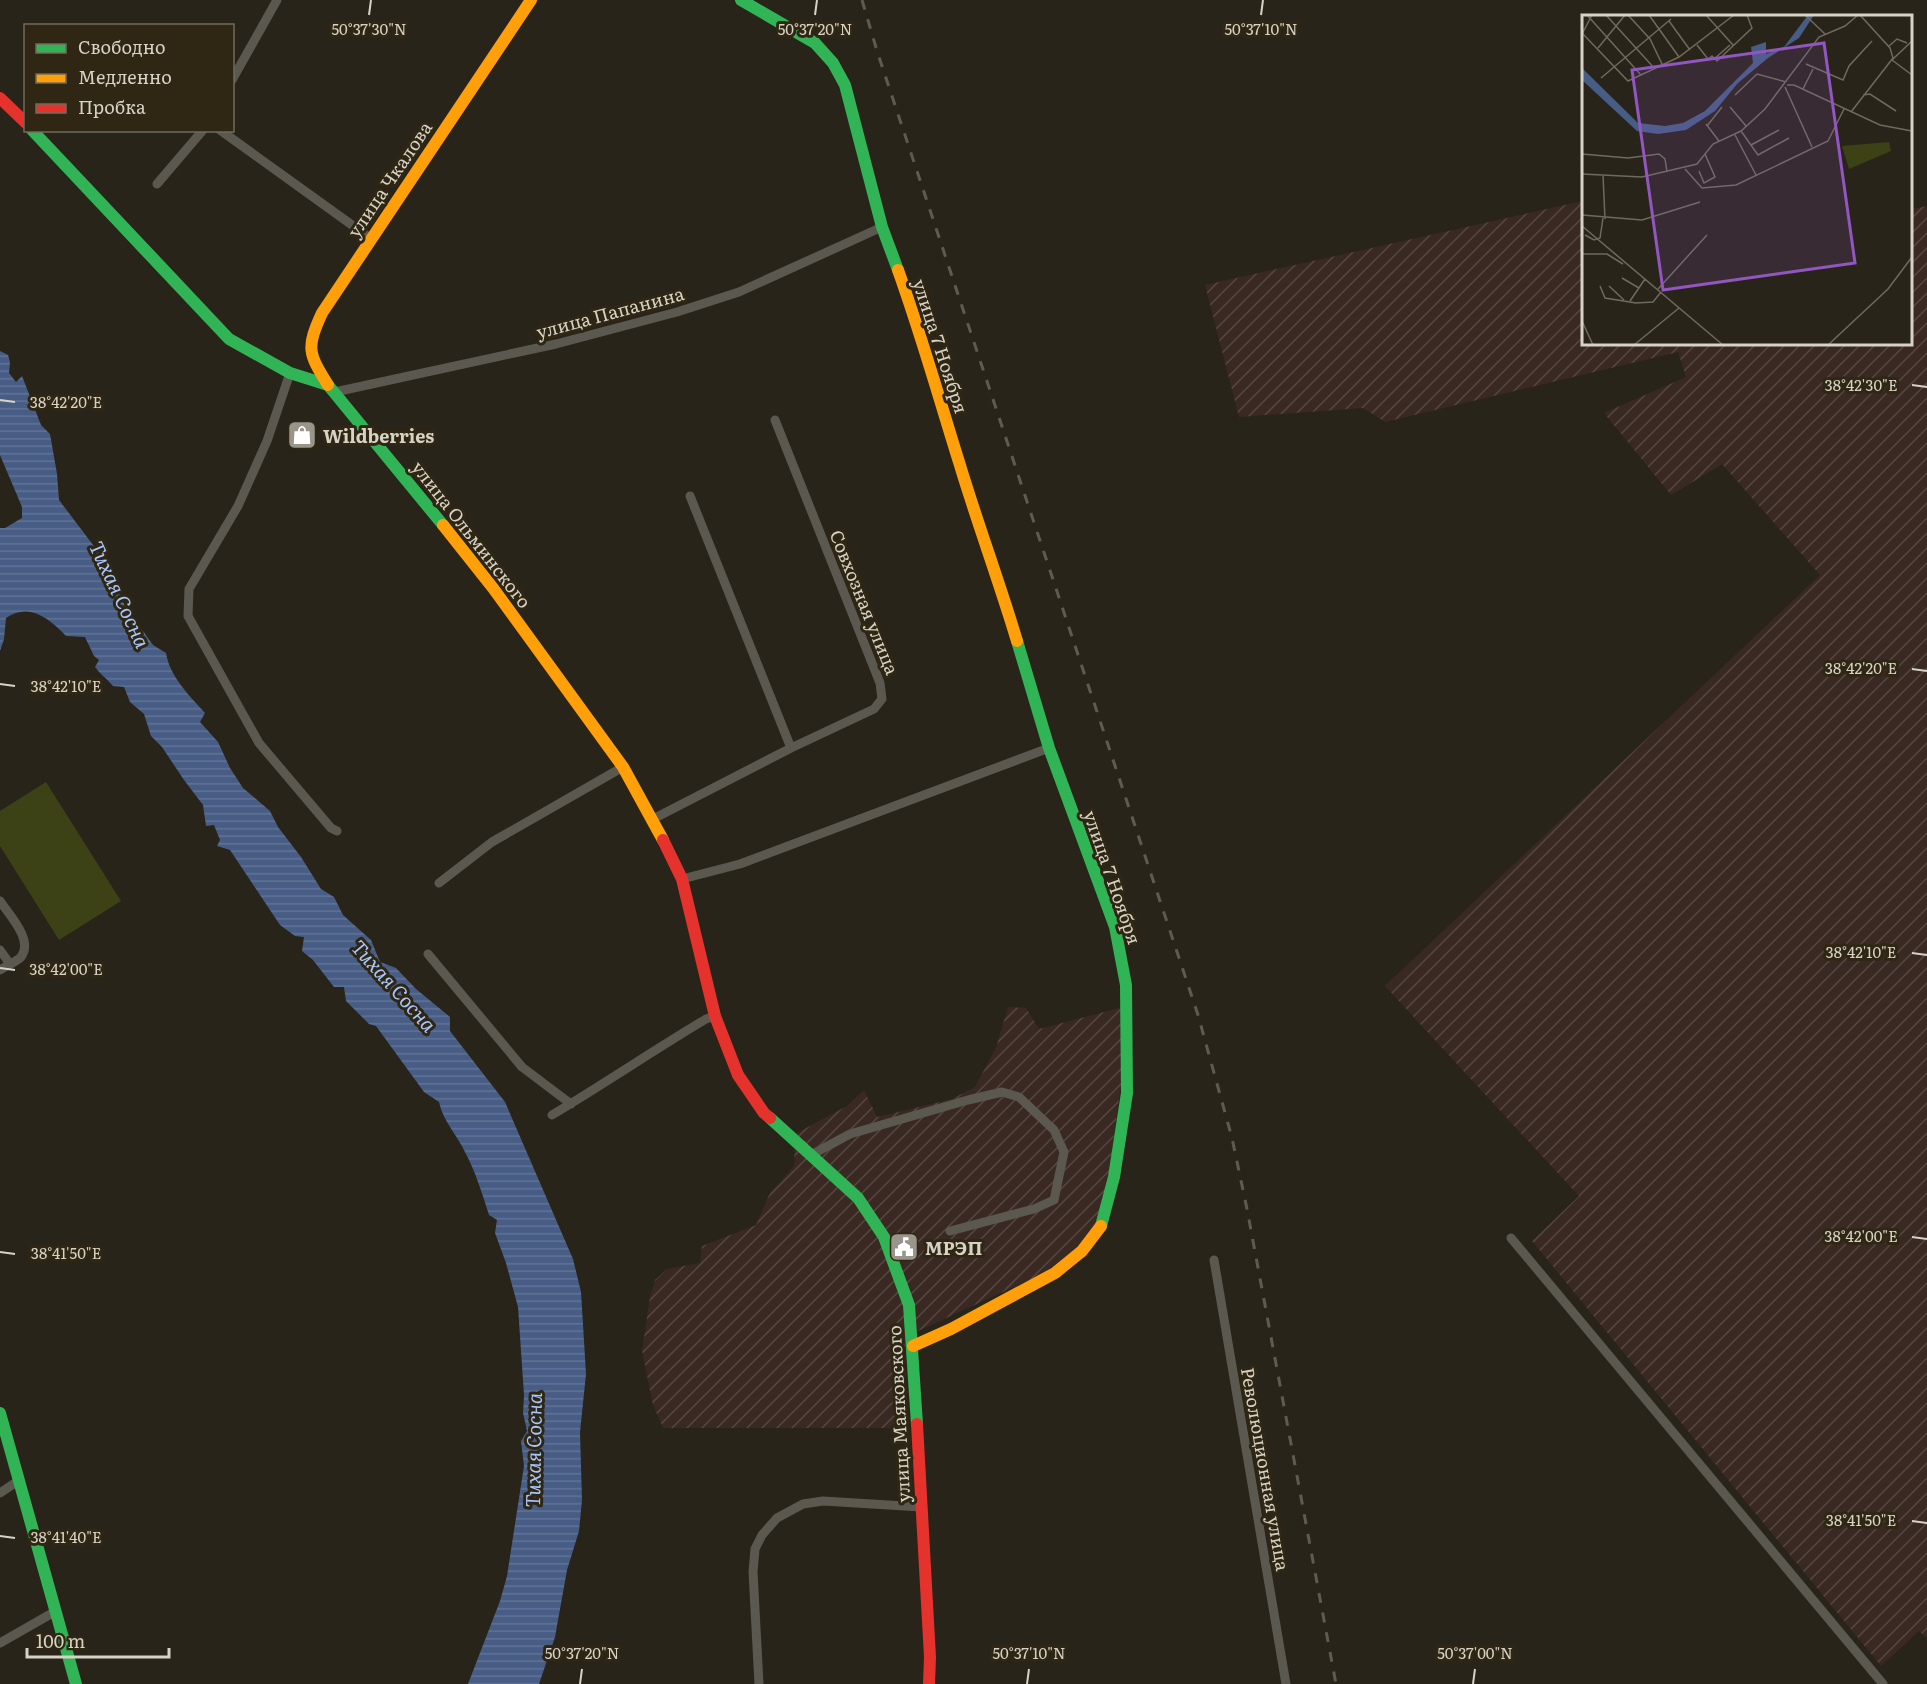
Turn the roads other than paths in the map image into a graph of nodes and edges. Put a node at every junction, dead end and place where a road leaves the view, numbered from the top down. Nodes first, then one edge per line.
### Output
1 (277, 0) edge
2 (531, 0) edge
3 (741, 0) edge
4 (234, 76) edge
5 (0, 98) edge
6 (24, 121) edge
7 (34, 132) edge
8 (200, 132) edge
9 (223, 132) edge
10 (157, 184) dead end
11 (882, 227) junction
12 (370, 238) junction
13 (290, 373) junction
14 (331, 389) junction
15 (775, 420) dead end
16 (690, 496) dead end
17 (791, 748) junction
18 (1049, 748) junction
19 (623, 767) junction
20 (653, 819) junction
21 (338, 831) dead end
22 (682, 879) junction
23 (439, 883) dead end
24 (0, 901) edge
25 (0, 950) edge
26 (428, 954) dead end
27 (10, 964) junction
28 (0, 970) edge
29 (715, 1016) junction
30 (571, 1104) junction
31 (552, 1115) dead end
32 (811, 1155) junction
33 (826, 1167) joint
34 (950, 1231) dead end
35 (1511, 1238) dead end
36 (1214, 1260) dead end
37 (913, 1346) junction
38 (0, 1414) edge
39 (18, 1481) junction
40 (0, 1492) edge
41 (921, 1507) junction
42 (56, 1611) junction
43 (0, 1643) edge
44 (76, 1684) edge
45 (759, 1684) edge
46 (929, 1684) edge
47 (1286, 1684) edge
48 (1883, 1684) edge

1 - 4 street
2 - 12 street, улица Чкалова
3 - 11 street, улица 7 Ноября
5 - 6 street
7 - 13 street
8 - 10 street
9 - 12 street
11 - 14 street, улица Папанина
11 - 18 street, улица 7 Ноября
12 - 14 street, улица Чкалова
13 - 14 street
13 - 21 street
14 - 19 street, улица Ольминского
15 - 17 street, Совхозная улица
16 - 17 street
17 - 20 street, Совхозная улица
18 - 22 street
18 - 37 street, улица 7 Ноября
19 - 20 street, улица Ольминского
19 - 23 street
20 - 22 street, улица Ольминского
22 - 29 street, улица Ольминского
24 - 27 street
25 - 27 street
26 - 30 street
27 - 28 street
29 - 30 street
29 - 32 street, улица Ольминского
30 - 31 street
32 - 33 street, улица Ольминского
32 - 34 street
33 - 37 street, улица Маяковского
35 - 48 street
36 - 47 street, Революционная улица
37 - 41 street, улица Маяковского
38 - 39 street
39 - 40 street
39 - 42 street
41 - 45 street
41 - 46 street, улица Маяковского
42 - 43 street
42 - 44 street

